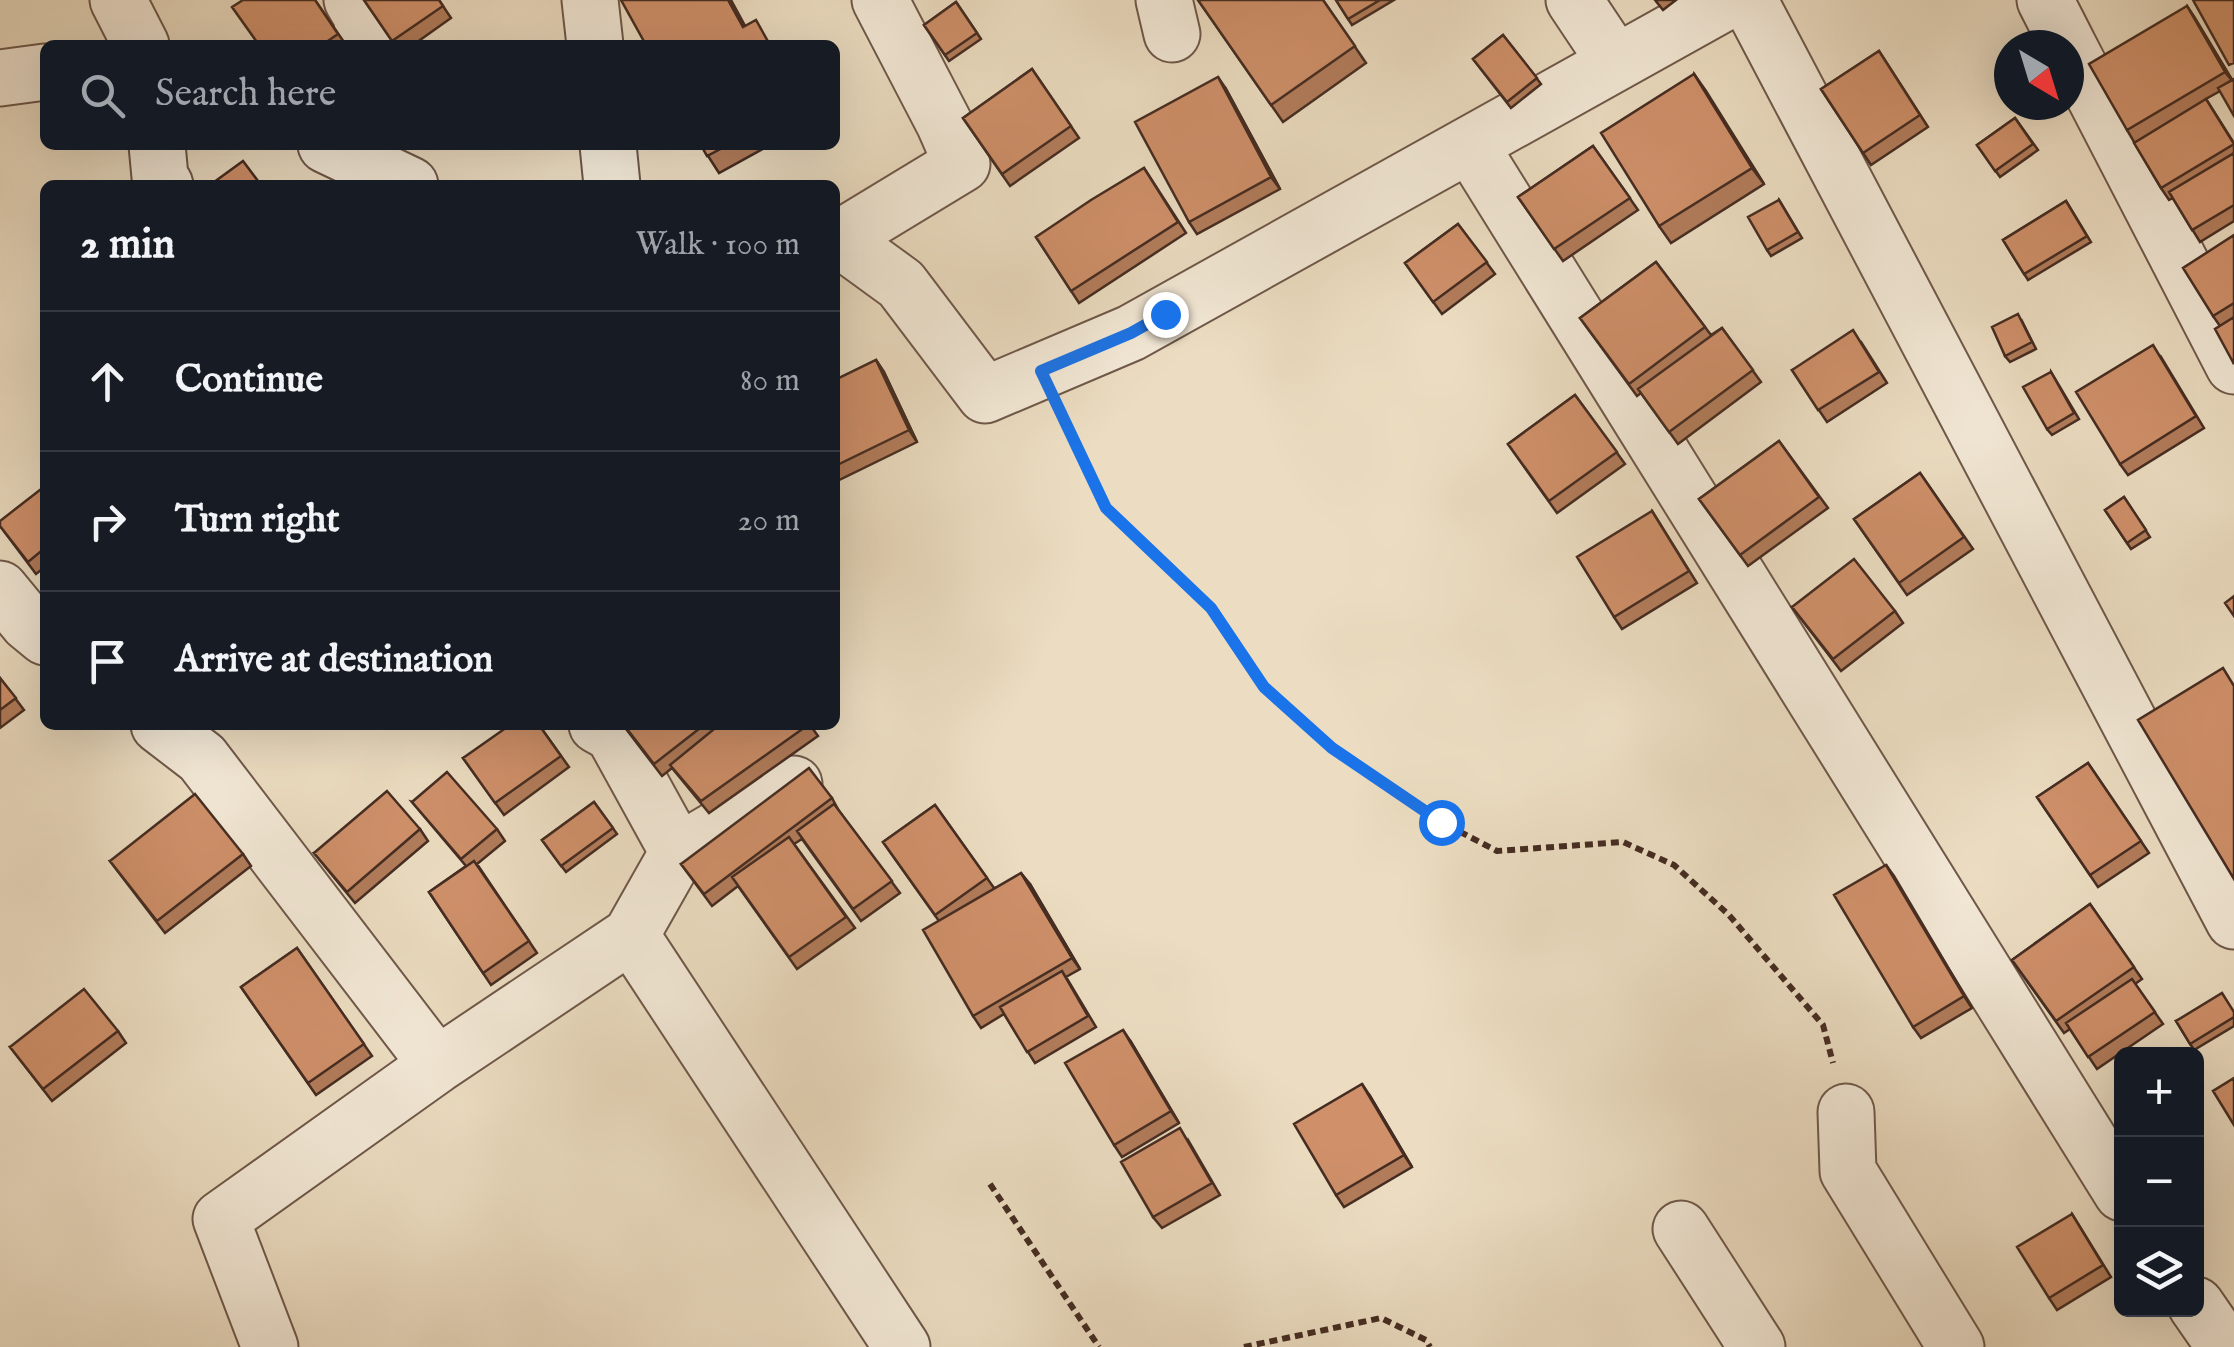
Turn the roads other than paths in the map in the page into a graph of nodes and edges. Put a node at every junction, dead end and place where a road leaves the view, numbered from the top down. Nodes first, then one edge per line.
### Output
1 (118, 0) edge
2 (352, 0) edge
3 (590, 0) edge
4 (880, 0) edge
5 (1574, 0) edge
6 (1729, 0) edge
7 (1749, 0) edge
8 (2045, 0) edge
9 (2061, 30) edge
10 (138, 40) edge
11 (362, 40) edge
12 (594, 40) edge
13 (1616, 63) junction
14 (40, 73) edge
15 (2084, 75) edge
16 (0, 78) edge
17 (1470, 145) junction
18 (157, 150) edge
19 (337, 150) edge
20 (608, 150) edge
21 (162, 180) edge
22 (400, 180) edge
23 (612, 180) edge
24 (840, 236) edge
25 (840, 238) edge
26 (2234, 366) edge
27 (0, 590) edge
28 (40, 632) edge
29 (166, 730) edge
30 (606, 730) edge
31 (794, 784) edge
32 (678, 852) junction
33 (2234, 921) edge
34 (631, 935) junction
35 (437, 1065) junction
36 (1846, 1112) road end
37 (2114, 1179) edge
38 (1681, 1229) dead end
39 (2204, 1317) edge
40 (270, 1347) edge
41 (902, 1347) edge
42 (1757, 1347) edge
43 (1956, 1347) edge
44 (2225, 1347) edge

1 - 10 street
2 - 11 street
3 - 12 street
4 - 24 street
5 - 13 street
6 - 13 street
7 - 33 street
8 - 9 street
13 - 17 street
14 - 16 street
15 - 26 street
17 - 25 street
17 - 37 street
18 - 21 street
19 - 22 street
20 - 23 street
27 - 28 street
29 - 35 street
30 - 32 street
31 - 32 street
32 - 34 street
34 - 35 street
34 - 41 street
35 - 40 street
36 - 43 street
38 - 42 street
39 - 44 street

